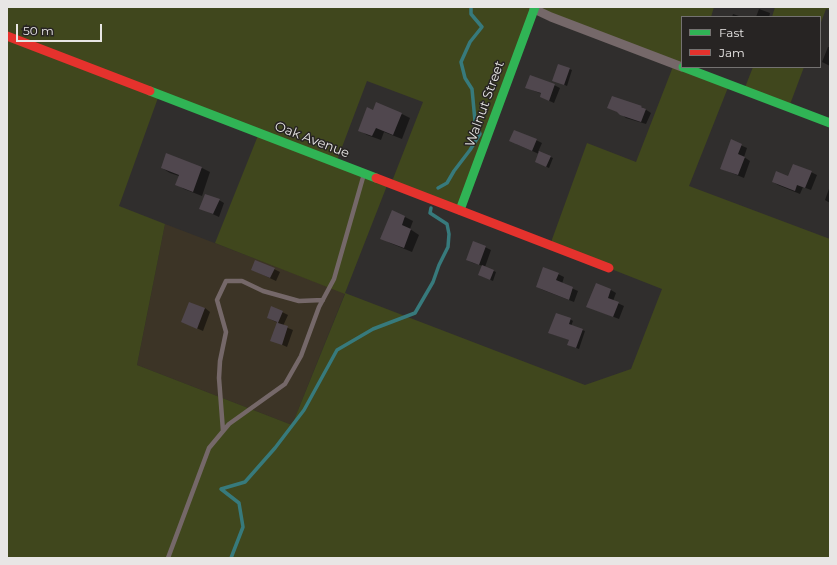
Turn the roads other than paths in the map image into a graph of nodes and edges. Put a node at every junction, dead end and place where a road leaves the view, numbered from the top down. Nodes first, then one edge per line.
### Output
1 (534, 8) edge
2 (7, 36) edge
3 (681, 67) edge
4 (685, 68) edge
5 (830, 123) edge
6 (364, 174) junction
7 (460, 210) junction
8 (609, 268) dead end
9 (322, 300) junction
10 (223, 431) junction
11 (168, 558) edge

1 - 3 street
1 - 7 street, Walnut Street
2 - 6 street, Oak Avenue
4 - 5 street
6 - 7 street, Oak Avenue
6 - 9 lane
7 - 8 street, Oak Avenue
9 - 10 lane
9 - 10 lane
10 - 11 lane

